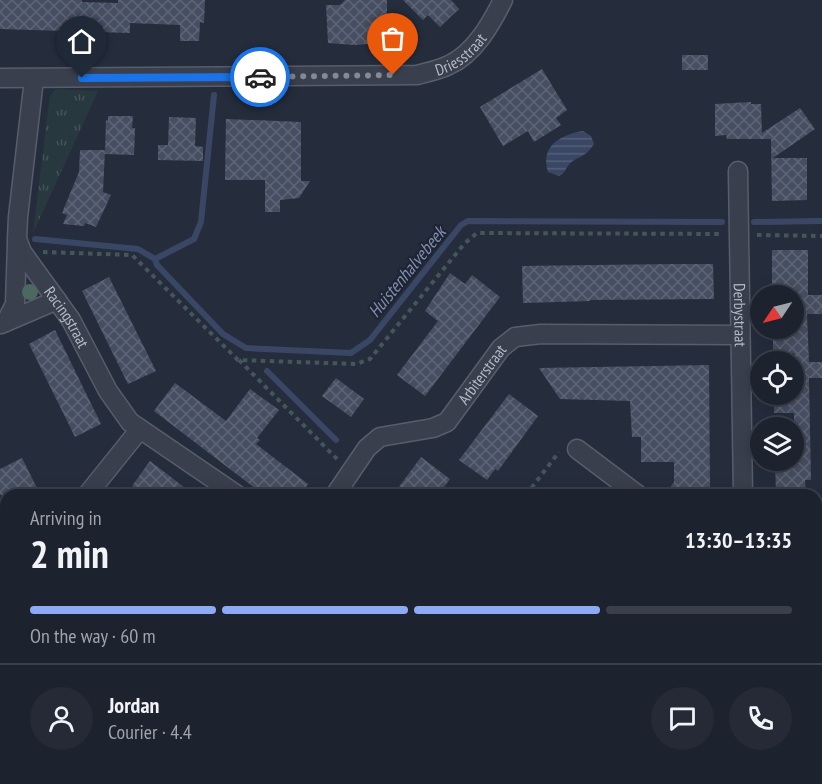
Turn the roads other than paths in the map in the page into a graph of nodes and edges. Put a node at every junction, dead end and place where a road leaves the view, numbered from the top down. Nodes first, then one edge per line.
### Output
1 (503, 0) edge
2 (0, 78) edge
3 (34, 79) junction
4 (738, 171) dead end
5 (19, 245) junction
6 (57, 300) junction
7 (3, 324) edge
8 (740, 335) junction
9 (140, 429) junction
10 (577, 449) road end
11 (92, 489) edge
12 (228, 489) edge
13 (339, 489) edge
14 (630, 489) edge
15 (743, 489) edge

1 - 3 street, Driesstraat
2 - 3 street, Driesstraat
3 - 5 street
4 - 8 street, Derbystraat
5 - 6 street, Racingstraat
5 - 7 street
6 - 7 street
6 - 9 street, Racingstraat
8 - 13 street, Arbiterstraat
8 - 15 street, Derbystraat
9 - 11 street
9 - 12 street, Racingstraat
10 - 14 street

